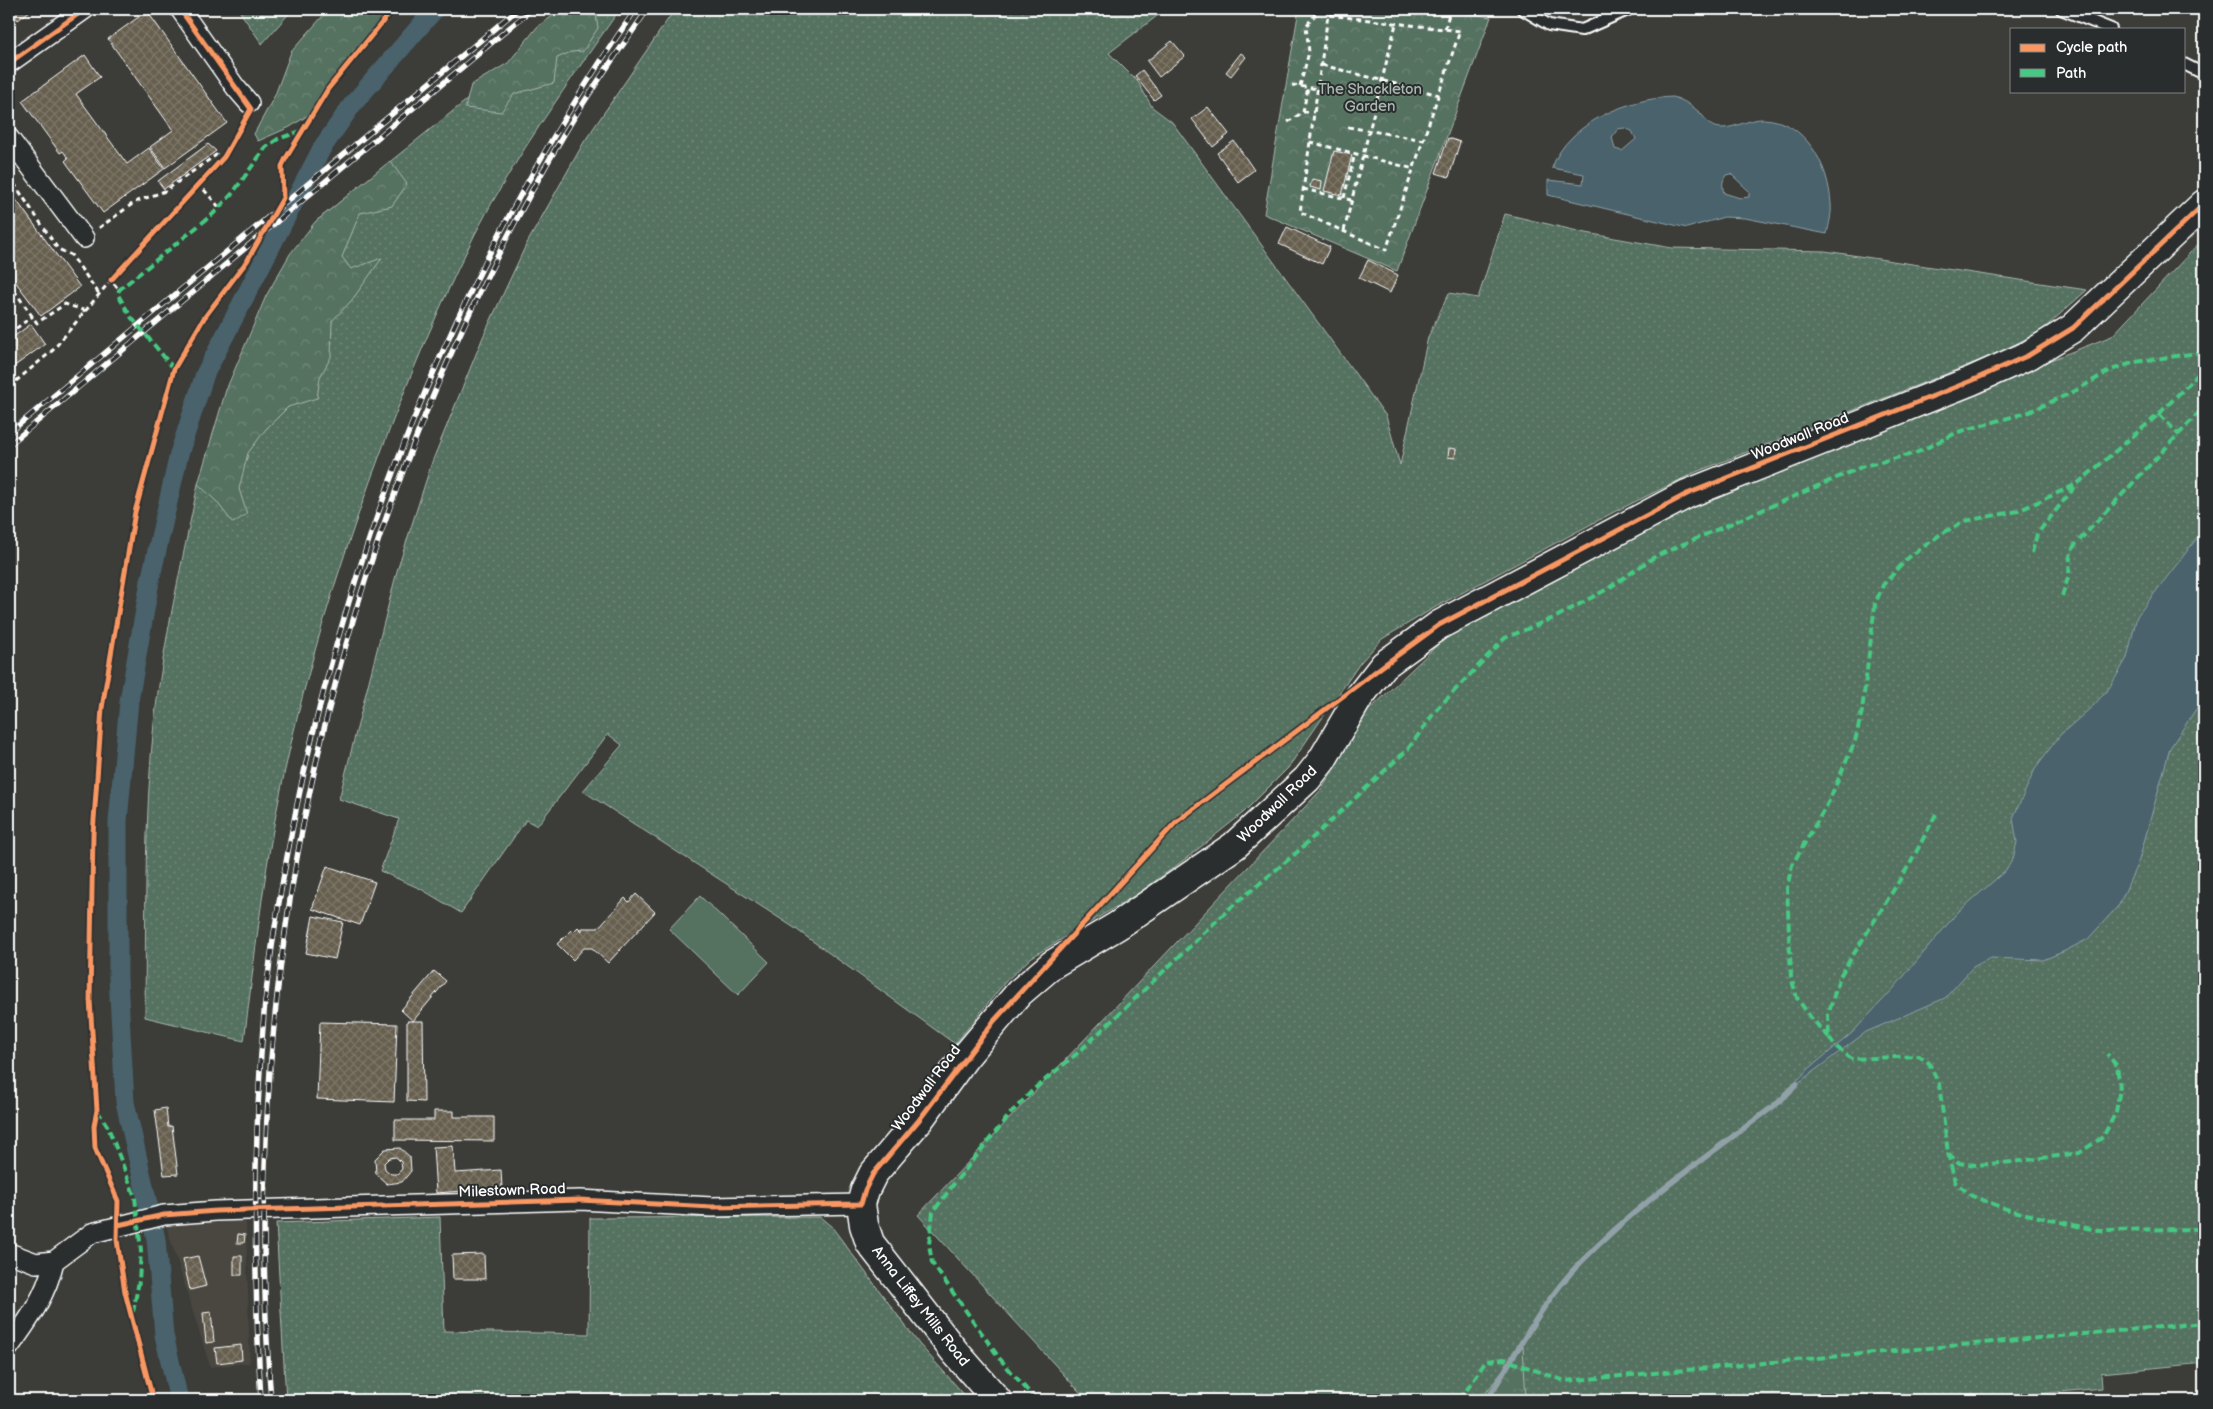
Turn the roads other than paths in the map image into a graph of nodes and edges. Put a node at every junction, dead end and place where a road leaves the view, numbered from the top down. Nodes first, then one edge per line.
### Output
1 (85, 9) edge
2 (180, 9) edge
3 (1522, 9) edge
4 (1630, 9) edge
5 (2061, 9) edge
6 (2108, 28) edge
7 (9, 63) edge
8 (2186, 65) edge
9 (2204, 74) edge
10 (249, 104) dead end
11 (9, 138) edge
12 (2204, 204) edge
13 (84, 238) road end
14 (861, 1204) junction
15 (9, 1253) edge
16 (54, 1261) junction
17 (9, 1347) edge
18 (997, 1400) edge

1 - 7 street
2 - 10 street
3 - 4 lane
5 - 6 lane
8 - 9 lane
11 - 13 street
12 - 14 main road, Woodwall Road
14 - 16 street, Milestown Road
14 - 18 main road, Anna Liffey Mills Road
15 - 16 street
16 - 17 street

